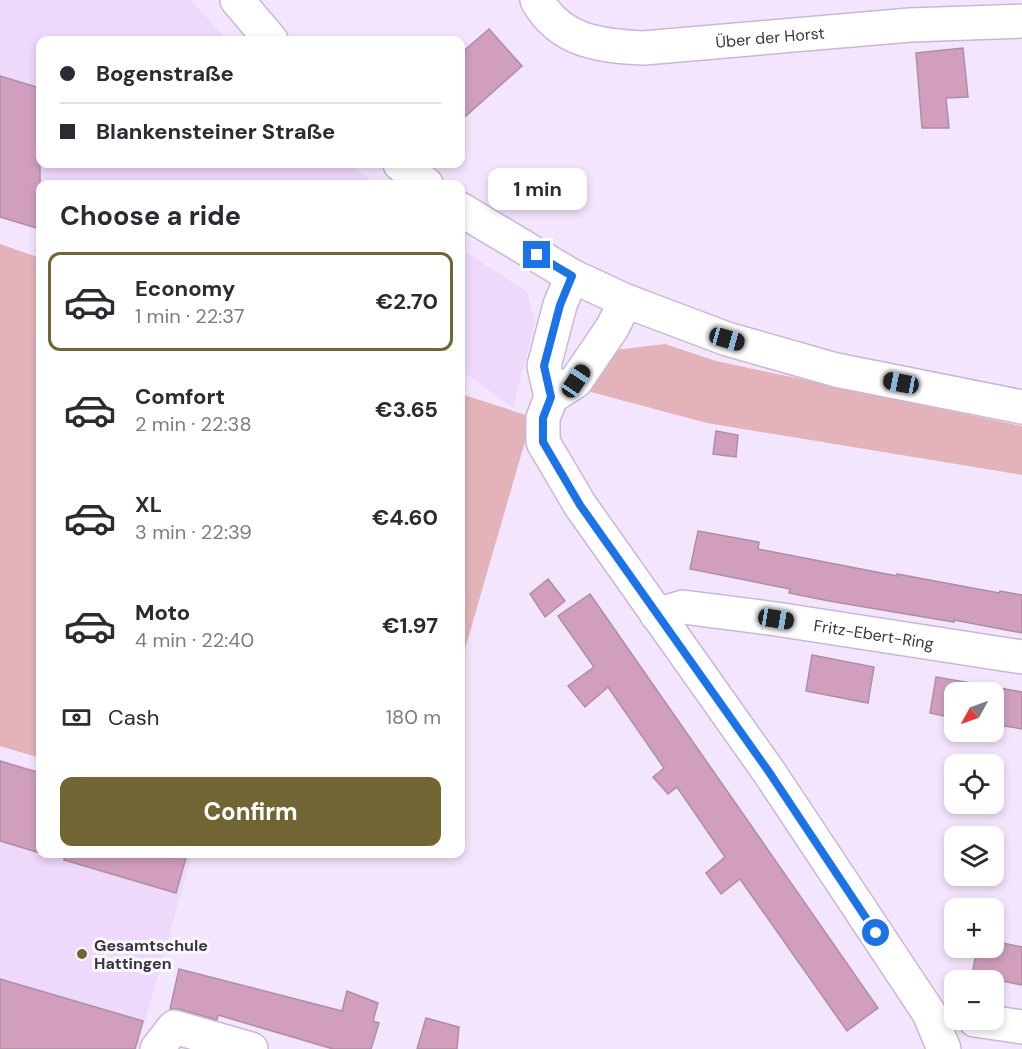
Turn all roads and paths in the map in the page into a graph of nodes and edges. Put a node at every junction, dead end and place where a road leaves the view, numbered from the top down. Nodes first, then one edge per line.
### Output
1 (237, 0) edge
2 (537, 0) edge
3 (1022, 21) edge
4 (268, 36) edge
5 (405, 168) edge
6 (421, 180) edge
7 (465, 213) edge
8 (572, 276) junction
9 (626, 301) junction
10 (551, 397) junction
11 (1022, 407) edge
12 (657, 615) junction
13 (1022, 657) edge
14 (942, 1015) edge
15 (1004, 1024) edge
16 (1022, 1027) edge
17 (157, 1049) edge
18 (251, 1049) edge
19 (944, 1049) edge

1 - 4 street
2 - 3 street, Über der Horst
5 - 6 street
7 - 8 street
8 - 9 street
8 - 10 street
9 - 10 street
9 - 11 street
10 - 12 street
12 - 13 street, Fritz-Ebert-Ring
12 - 14 street
14 - 19 street
15 - 16 street
17 - 18 street

